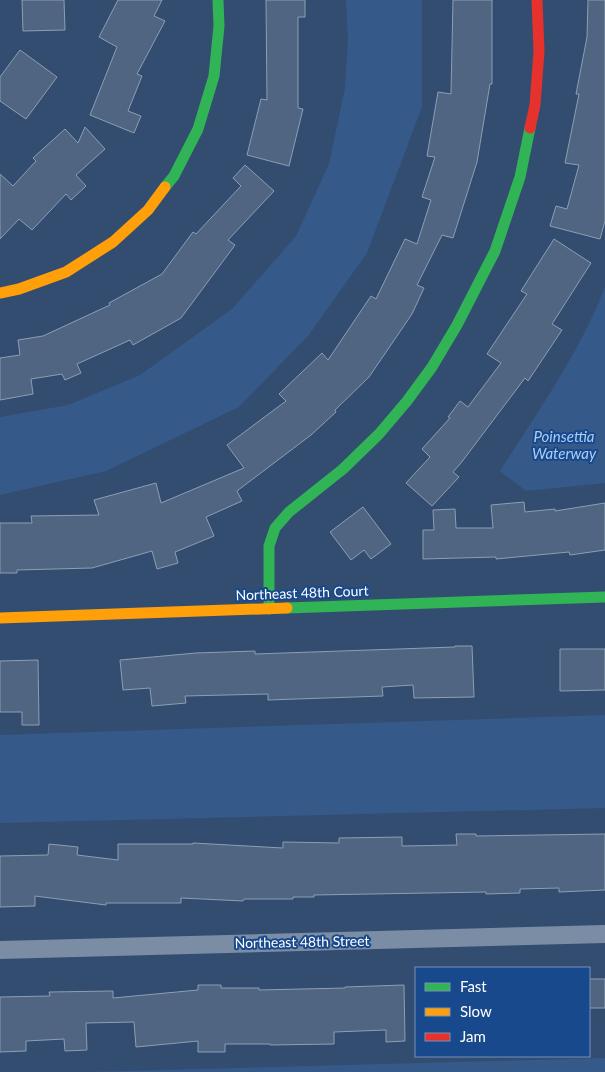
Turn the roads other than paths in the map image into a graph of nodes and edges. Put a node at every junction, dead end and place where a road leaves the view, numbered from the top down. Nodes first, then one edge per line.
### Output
1 (218, 0) edge
2 (537, 0) edge
3 (0, 293) edge
4 (605, 597) edge
5 (270, 609) junction
6 (0, 618) edge
7 (605, 934) edge
8 (0, 950) edge

1 - 3 street
2 - 5 street
4 - 5 street, Northeast 48th Court
5 - 6 street, Northeast 48th Court
7 - 8 street, Northeast 48th Street

